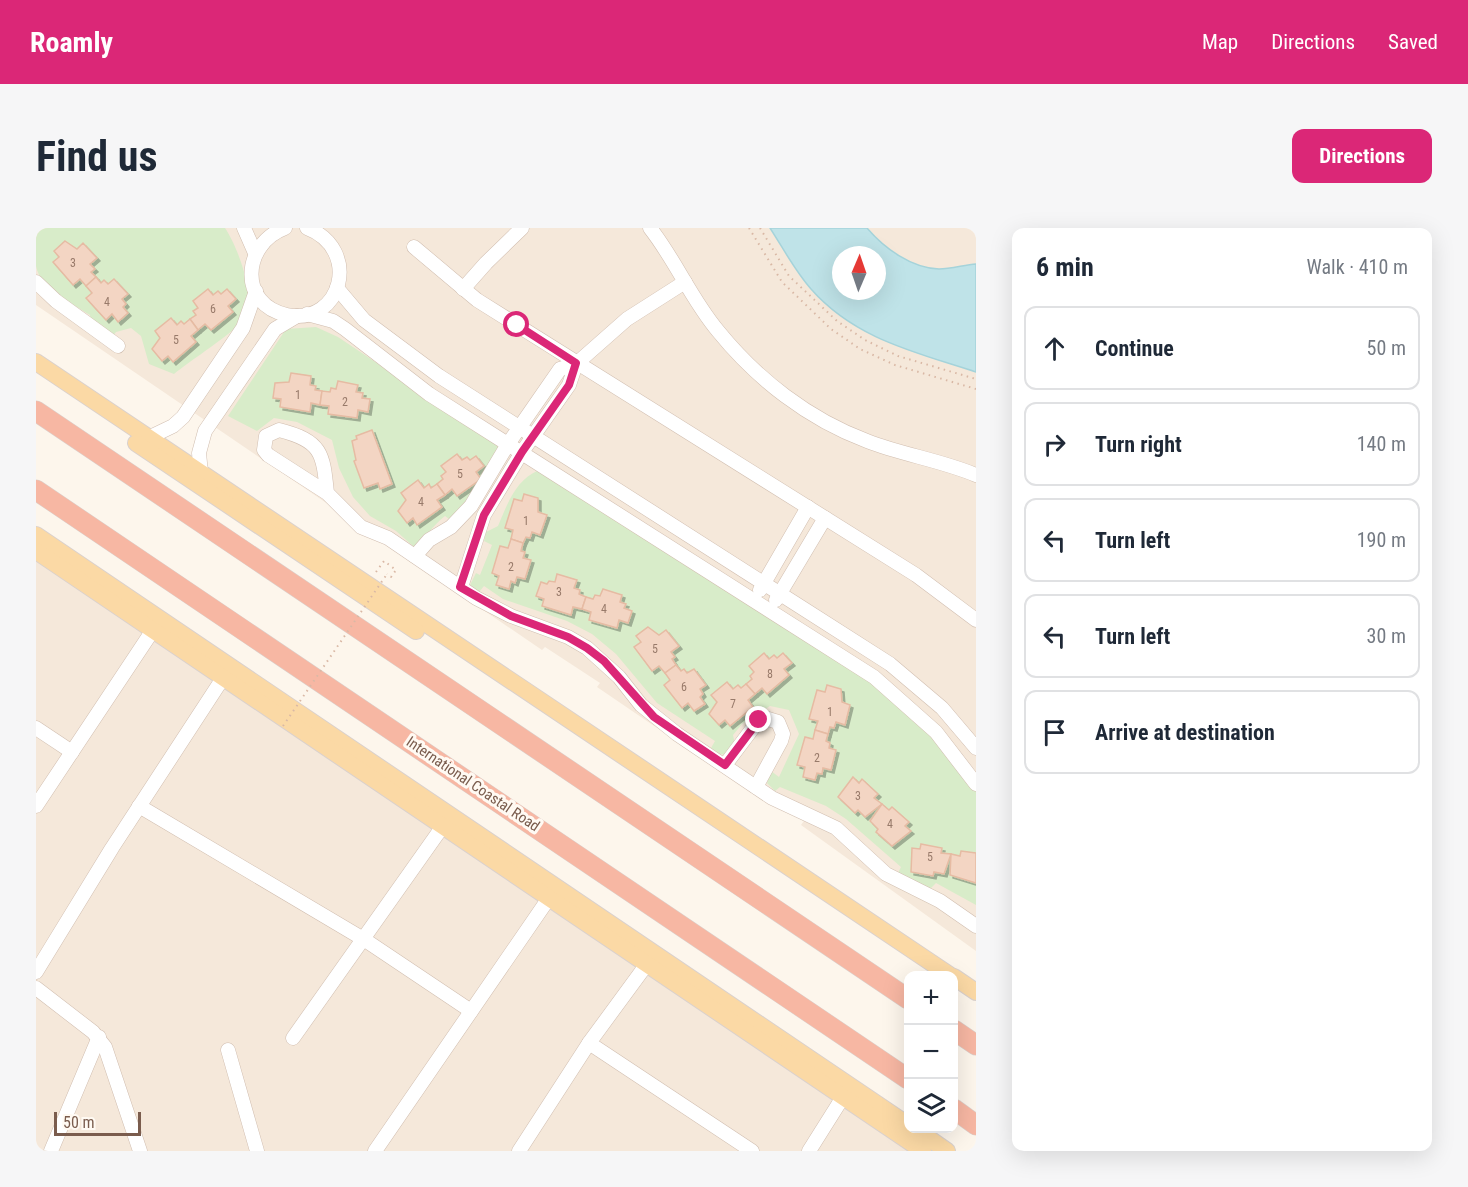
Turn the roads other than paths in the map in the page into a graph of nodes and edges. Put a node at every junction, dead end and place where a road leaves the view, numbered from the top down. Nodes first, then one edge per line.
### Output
1 (244, 228) edge
2 (285, 228) edge
3 (307, 228) edge
4 (522, 228) edge
5 (650, 228) edge
6 (414, 247) dead end
7 (255, 253) junction
8 (36, 282) edge
9 (685, 282) junction
10 (337, 288) junction
11 (463, 290) junction
12 (256, 291) junction
13 (302, 315) junction
14 (235, 339) junction
15 (118, 346) dead end
16 (257, 354) junction
17 (36, 362) edge
18 (576, 363) junction
19 (36, 375) edge
20 (36, 411) edge
21 (519, 427) junction
22 (533, 436) junction
23 (148, 438) junction
24 (508, 444) junction
25 (522, 452) junction
26 (201, 473) junction
27 (976, 475) edge
28 (36, 490) edge
29 (327, 494) junction
30 (808, 507) junction
31 (825, 518) junction
32 (36, 535) edge
33 (36, 551) edge
34 (415, 556) junction
35 (764, 583) junction
36 (460, 587) junction
37 (780, 593) junction
38 (754, 600) junction
39 (770, 610) junction
40 (976, 620) edge
41 (153, 630) junction
42 (223, 678) junction
43 (36, 728) edge
44 (976, 748) edge
45 (72, 752) junction
46 (725, 765) junction
47 (976, 784) edge
48 (756, 787) junction
49 (36, 806) edge
50 (139, 806) junction
51 (443, 826) junction
52 (549, 898) junction
53 (976, 926) edge
54 (365, 940) junction
55 (647, 964) junction
56 (926, 971) edge
57 (945, 971) edge
58 (36, 972) edge
59 (958, 980) edge
60 (36, 988) edge
61 (976, 992) edge
62 (958, 993) edge
63 (904, 996) edge
64 (976, 1005) edge
65 (471, 1011) junction
66 (958, 1033) edge
67 (99, 1037) junction
68 (293, 1038) dead end
69 (589, 1043) junction
70 (976, 1045) edge
71 (228, 1050) dead end
72 (904, 1076) edge
73 (843, 1097) junction
74 (958, 1112) edge
75 (976, 1125) edge
76 (907, 1136) edge
77 (51, 1151) edge
78 (140, 1151) edge
79 (257, 1151) edge
80 (375, 1151) edge
81 (519, 1151) edge
82 (753, 1151) edge
83 (809, 1151) edge
84 (923, 1151) edge
85 (947, 1151) edge

1 - 7 street
2 - 7 street
3 - 10 street
4 - 11 street
5 - 9 street
6 - 11 street
7 - 12 street
8 - 15 street
9 - 18 street
9 - 27 street
10 - 13 street
10 - 21 street
11 - 18 street
12 - 13 street
12 - 14 street
13 - 16 street
13 - 24 street
14 - 16 street
14 - 23 street
16 - 26 street
17 - 23 main road
18 - 21 street
18 - 22 street
18 - 30 street
19 - 56 main road
20 - 63 highway
21 - 22 street
21 - 24 street
22 - 25 street
22 - 35 street
23 - 26 main road
24 - 25 street
24 - 34 street
25 - 36 street
25 - 38 street
26 - 57 main road
28 - 72 highway, International Coastal Road
29 - 29 street
29 - 34 street
30 - 31 street
30 - 35 street
31 - 37 street
31 - 40 street
32 - 76 main road
33 - 41 main road
34 - 36 street
35 - 37 street
35 - 38 street
36 - 46 street
37 - 39 street
37 - 44 street
38 - 39 street
39 - 47 street
41 - 42 main road
41 - 45 street
42 - 50 street
42 - 51 main road
43 - 45 street
45 - 49 street
46 - 48 street
46 - 48 street
48 - 53 street
50 - 54 street
50 - 58 street
51 - 52 main road
51 - 54 street
52 - 55 main road
52 - 65 street
54 - 65 street
54 - 68 street
55 - 69 street
55 - 73 main road
59 - 61 main road
60 - 67 street
62 - 64 main road
65 - 80 street
66 - 70 highway
67 - 77 street
67 - 78 street
69 - 81 street
69 - 82 street
71 - 79 street
73 - 76 main road
73 - 83 street
74 - 75 highway
76 - 84 main road
76 - 85 main road

